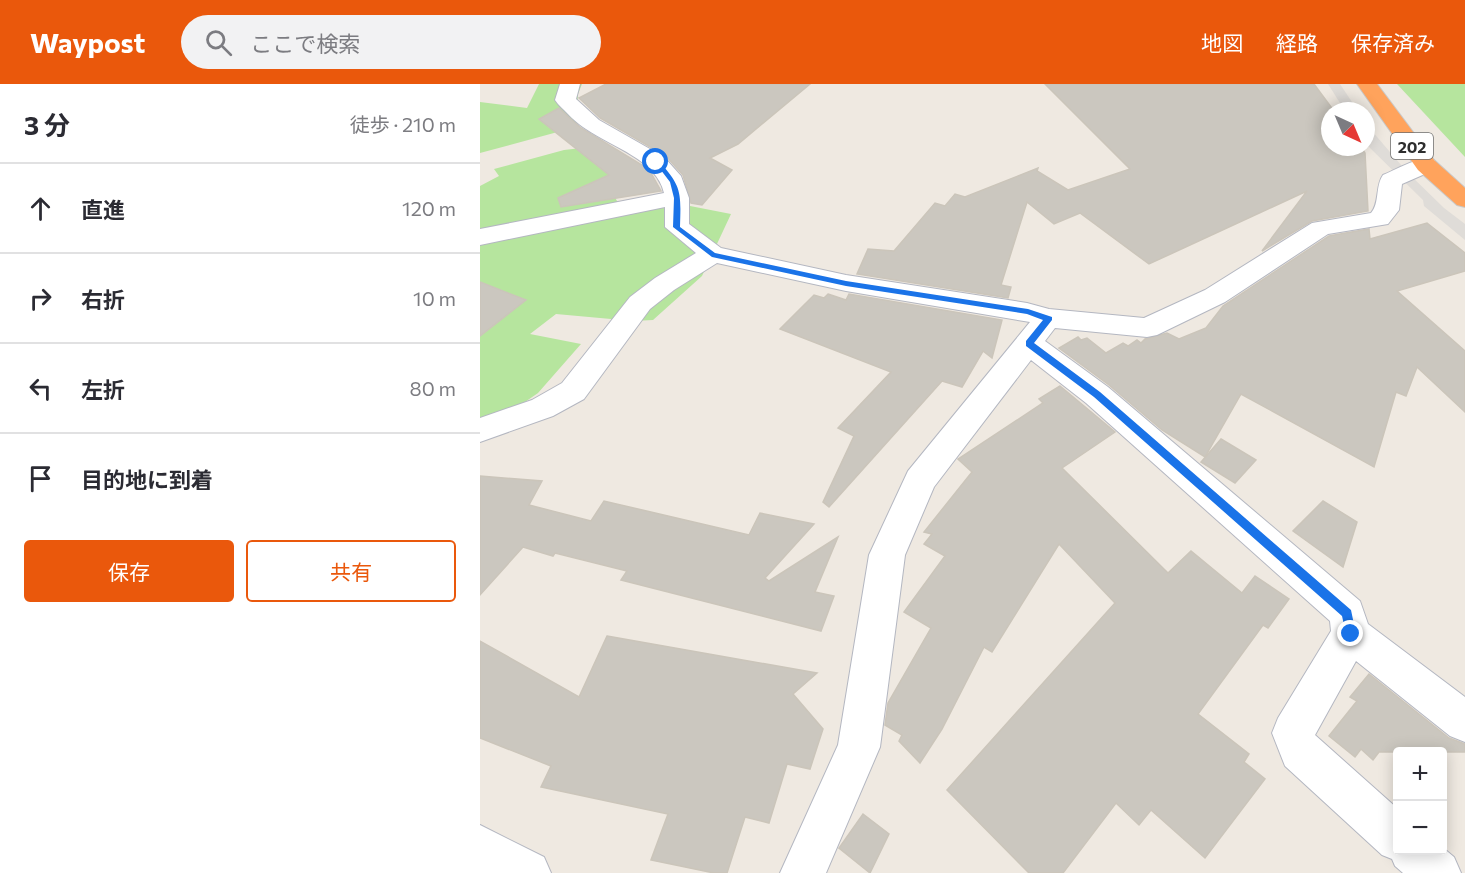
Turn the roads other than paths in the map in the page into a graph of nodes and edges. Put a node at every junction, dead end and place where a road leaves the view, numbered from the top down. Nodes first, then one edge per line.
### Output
1 (570, 84) edge
2 (1367, 84) edge
3 (1426, 165) junction
4 (677, 198) junction
5 (1465, 200) edge
6 (480, 237) edge
7 (712, 254) junction
8 (1039, 331) junction
9 (480, 430) edge
10 (1351, 634) junction
11 (1465, 722) edge
12 (1393, 835) edge
13 (480, 848) edge
14 (1417, 855) edge
15 (528, 873) edge
16 (803, 873) edge
17 (1438, 873) edge

1 - 4 street
2 - 3 highway, 202
3 - 5 highway, 202
3 - 8 street
4 - 6 street
4 - 7 street
7 - 8 street
7 - 9 street
8 - 10 street
8 - 16 street
10 - 11 street
10 - 12 street
13 - 15 street
14 - 17 street

